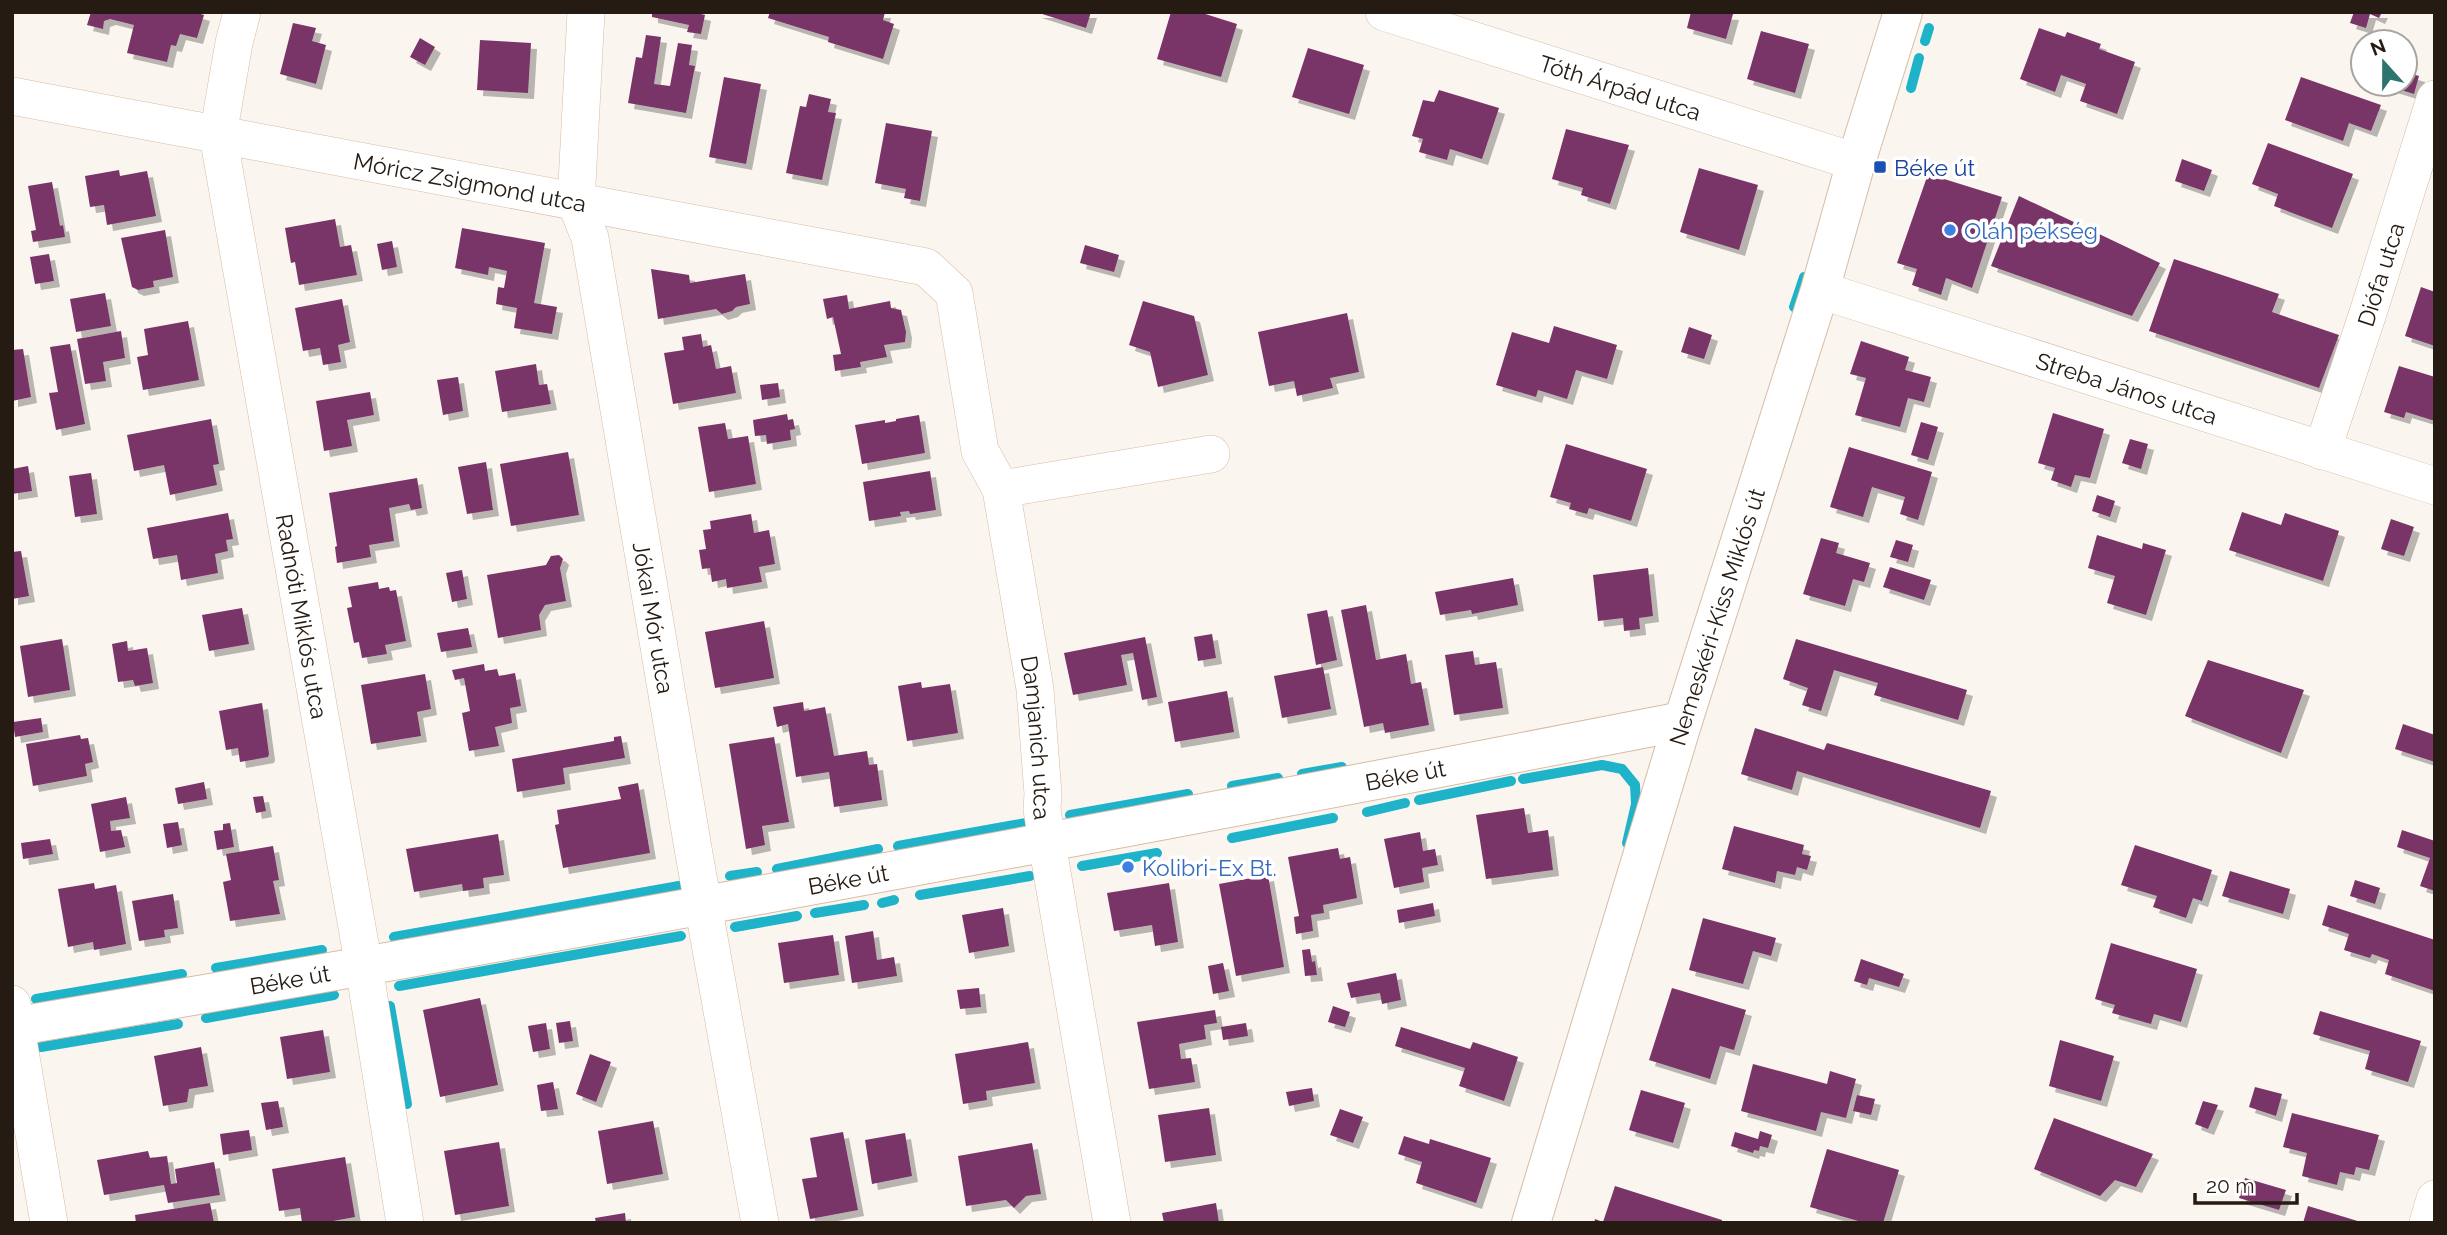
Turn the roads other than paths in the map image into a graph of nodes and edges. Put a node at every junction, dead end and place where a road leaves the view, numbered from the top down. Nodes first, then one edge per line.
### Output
1 (242, 12) edge
2 (586, 12) edge
3 (1384, 12) edge
4 (1903, 12) edge
5 (12, 96) edge
6 (2435, 99) edge
7 (218, 135) junction
8 (1856, 162) junction
9 (576, 202) junction
10 (926, 267) joint
11 (1820, 290) junction
12 (2322, 452) junction
13 (1211, 454) dead end
14 (2435, 486) edge
15 (1001, 489) junction
16 (1683, 722) junction
17 (1047, 843) junction
18 (703, 905) junction
19 (364, 967) junction
20 (13, 1019) edge
21 (2435, 1199) edge
22 (49, 1223) edge
23 (405, 1223) edge
24 (760, 1223) edge
25 (1112, 1223) edge
26 (1531, 1223) edge
27 (2428, 1223) edge

1 - 7 street, Radnóti Miklós utca
2 - 9 street, Jókai Mór utca
3 - 8 street, Tóth Árpád utca
4 - 8 street, Nemeskéri-Kiss Miklós út
5 - 7 street, Móricz Zsigmond utca
6 - 12 street, Diófa utca
7 - 9 street, Móricz Zsigmond utca
7 - 19 street, Radnóti Miklós utca
8 - 11 street, Nemeskéri-Kiss Miklós út
9 - 10 street, Móricz Zsigmond utca
9 - 18 street, Jókai Mór utca
10 - 15 street, Damjanich utca
11 - 12 street, Streba János utca
11 - 16 street, Nemeskéri-Kiss Miklós út
12 - 14 street, Streba János utca
13 - 15 street
15 - 17 street, Damjanich utca
16 - 17 street, Béke út
16 - 26 street, Nemeskéri-Kiss Miklós út
17 - 18 street, Béke út
17 - 25 street, Damjanich utca
18 - 19 street, Béke út
18 - 24 street, Jókai Mór utca
19 - 20 street, Béke út
19 - 23 street, Radnóti Miklós utca
20 - 22 street
21 - 27 street

